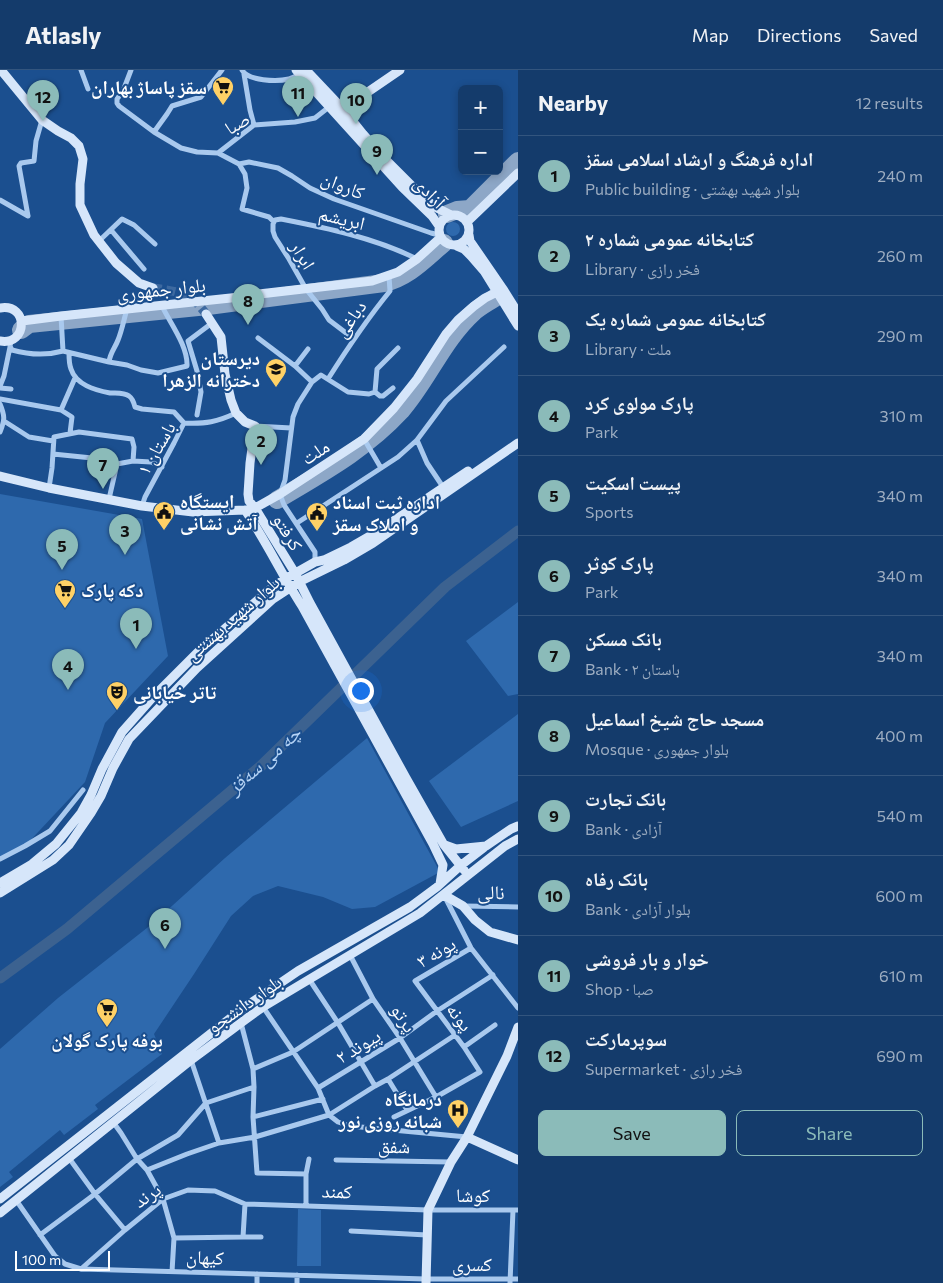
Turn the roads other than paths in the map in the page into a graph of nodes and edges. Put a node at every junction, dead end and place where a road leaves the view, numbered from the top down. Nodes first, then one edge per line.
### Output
1 (1, 70) edge
2 (81, 70) edge
3 (131, 70) edge
4 (222, 70) edge
5 (400, 70) edge
6 (243, 71) edge
7 (301, 71) edge
8 (88, 90) dead end
9 (329, 107) junction
10 (343, 109) junction
11 (42, 120) junction
12 (254, 125) junction
13 (154, 132) junction
14 (218, 153) junction
15 (239, 164) junction
16 (518, 173) edge
17 (0, 200) edge
18 (451, 215) junction
19 (274, 222) junction
20 (467, 222) junction
21 (110, 230) junction
22 (439, 233) junction
23 (469, 235) junction
24 (99, 241) junction
25 (155, 244) dead end
26 (457, 246) junction
27 (417, 258) junction
28 (144, 268) dead end
29 (389, 276) junction
30 (153, 288) tunnel mouth
31 (306, 289) junction
32 (497, 292) junction
33 (162, 306) junction
34 (0, 308) edge
35 (127, 309) junction
36 (518, 313) edge
37 (206, 314) tunnel mouth
38 (61, 316) junction
39 (22, 321) junction
40 (212, 323) junction
41 (518, 326) edge
42 (258, 338) dead end
43 (354, 338) junction
44 (5, 343) edge
45 (398, 348) dead end
46 (504, 348) dead end
47 (308, 349) dead end
48 (66, 352) junction
49 (109, 362) junction
50 (294, 366) junction
51 (75, 378) junction
52 (328, 379) junction
53 (312, 382) junction
54 (0, 387) edge
55 (393, 388) dead end
56 (10, 389) dead end
57 (375, 392) junction
58 (0, 399) edge
59 (0, 404) edge
60 (61, 410) junction
61 (236, 413) junction
62 (197, 415) dead end
63 (4, 422) junction
64 (184, 423) junction
65 (256, 426) junction
66 (291, 428) junction
67 (0, 432) edge
68 (70, 433) junction
69 (518, 437) edge
70 (53, 439) junction
71 (364, 439) junction
72 (417, 440) junction
73 (518, 443) edge
74 (53, 454) junction
75 (133, 461) junction
76 (117, 464) junction
77 (162, 467) junction
78 (381, 468) junction
79 (0, 476) edge
80 (443, 487) junction
81 (49, 488) junction
82 (280, 494) junction
83 (109, 500) junction
84 (142, 506) junction
85 (250, 509) junction
86 (297, 523) junction
87 (315, 562) junction
88 (295, 573) junction
89 (299, 582) junction
90 (288, 584) junction
91 (306, 604) junction
92 (402, 780) junction
93 (83, 790) dead end
94 (518, 826) edge
95 (518, 839) edge
96 (444, 845) junction
97 (486, 846) junction
98 (0, 859) edge
99 (460, 866) junction
100 (468, 875) junction
101 (0, 883) edge
102 (440, 884) junction
103 (0, 893) edge
104 (444, 895) junction
105 (463, 906) junction
106 (518, 907) edge
107 (518, 940) edge
108 (472, 948) junction
109 (349, 954) junction
110 (492, 975) junction
111 (309, 979) junction
112 (415, 981) joint
113 (373, 999) junction
114 (263, 1007) junction
115 (518, 1008) edge
116 (242, 1009) junction
117 (437, 1011) junction
118 (245, 1020) junction
119 (338, 1023) junction
120 (495, 1026) dead end
121 (518, 1026) edge
122 (455, 1035) junction
123 (400, 1038) junction
124 (464, 1048) junction
125 (293, 1052) junction
126 (191, 1060) junction
127 (360, 1061) junction
128 (414, 1062) junction
129 (253, 1069) junction
130 (388, 1079) junction
131 (374, 1086) junction
132 (254, 1087) junction
133 (318, 1088) junction
134 (436, 1097) junction
135 (323, 1099) junction
136 (206, 1103) junction
137 (407, 1110) junction
138 (329, 1115) junction
139 (253, 1117) junction
140 (394, 1117) dead end
141 (113, 1122) junction
142 (254, 1137) junction
143 (467, 1137) junction
144 (219, 1143) junction
145 (69, 1158) junction
146 (138, 1159) junction
147 (309, 1159) dead end
148 (336, 1160) dead end
149 (518, 1160) edge
150 (451, 1162) junction
151 (147, 1170) junction
152 (306, 1174) junction
153 (95, 1194) junction
154 (0, 1199) edge
155 (163, 1199) junction
156 (16, 1200) junction
157 (245, 1204) junction
158 (306, 1205) junction
159 (428, 1210) junction
160 (516, 1210) edge
161 (0, 1213) edge
162 (124, 1230) junction
163 (350, 1231) dead end
164 (40, 1235) junction
165 (427, 1235) junction
166 (174, 1238) junction
167 (243, 1238) junction
168 (261, 1238) dead end
169 (81, 1269) junction
170 (172, 1272) junction
171 (257, 1274) junction
172 (297, 1275) junction
173 (353, 1276) junction
174 (518, 1279) edge
175 (426, 1281) edge
176 (473, 1281) edge
177 (510, 1281) edge
178 (257, 1283) edge
179 (297, 1283) edge
180 (353, 1283) edge

1 - 11 main road
2 - 8 street
3 - 13 street
4 - 13 street
5 - 10 main road
6 - 7 street
6 - 12 street
7 - 9 main road, آزادی
7 - 10 main road
9 - 12 street, صبا
9 - 22 main road, آزادی
10 - 18 main road
11 - 17 street
11 - 24 main road
12 - 14 street, صبا
13 - 14 street
14 - 15 street
15 - 19 street
15 - 22 street, کاروان
16 - 20 main road
18 - 20 main road
18 - 22 main road
19 - 27 street, ابریشم
19 - 31 street, ابرار
20 - 23 main road
21 - 24 street
21 - 25 street
21 - 28 street
22 - 26 main road
22 - 27 main road, بلوار جمهوری
23 - 26 main road
23 - 36 main road
24 - 30 main road
26 - 32 main road
27 - 29 main road, بلوار جمهوری
29 - 31 main road, بلوار جمهوری
29 - 43 street, دباغی
31 - 33 main road, بلوار جمهوری
31 - 43 street, ابرار
32 - 41 main road
32 - 71 main road, ملت
33 - 35 main road, بلوار جمهوری
33 - 49 street
34 - 39 main road
35 - 38 main road, بلوار جمهوری
35 - 49 street
37 - 40 main road
38 - 39 main road, بلوار جمهوری
38 - 48 street
39 - 44 main road
40 - 61 main road
40 - 62 street
42 - 50 street
43 - 52 street, دباغی
44 - 48 street
44 - 54 street
45 - 57 street
46 - 72 street
47 - 50 street
48 - 49 street
48 - 51 street
50 - 53 street
51 - 60 street
51 - 64 street
52 - 53 street
52 - 57 street
53 - 66 street
54 - 56 street
55 - 57 street
58 - 60 street
59 - 63 street
60 - 68 street
61 - 64 street, باستان ۱
61 - 65 main road
63 - 67 street
63 - 70 street
64 - 77 street, باستان ۱
65 - 66 street
65 - 85 main road
66 - 82 street
68 - 70 street
68 - 75 street
69 - 80 main road, بلوار شهید بهشتی
70 - 74 street
71 - 78 street
71 - 82 main road, ملت
72 - 78 street
72 - 80 street
73 - 89 main road, بلوار شهید بهشتی
74 - 76 street
74 - 81 street
75 - 76 street
75 - 77 street
76 - 83 street
77 - 84 street, باستان ۱
78 - 86 street
79 - 81 main road, ملت
80 - 87 main road, بلوار شهید بهشتی
81 - 83 main road, ملت
82 - 85 main road, ملت
82 - 86 street
83 - 84 main road, ملت
84 - 85 main road, ملت
85 - 88 main road, کرفتو
85 - 90 main road
86 - 87 street
87 - 88 main road, بلوار شهید بهشتی
88 - 89 main road, کرفتو
88 - 90 main road, بلوار شهید بهشتی
89 - 90 main road, بلوار شهید بهشتی
89 - 91 main road, کرفتو
90 - 91 main road
90 - 101 main road, بلوار شهید بهشتی
90 - 103 main road, بلوار شهید بهشتی
91 - 92 main road
92 - 96 main road
92 - 102 main road
93 - 98 street
94 - 97 main road, بلوار دانشجو
95 - 100 main road, بلوار دانشجو
96 - 97 main road
96 - 99 main road
97 - 99 main road, بلوار دانشجو
99 - 100 main road
99 - 102 main road, بلوار دانشجو
100 - 104 main road, بلوار دانشجو
102 - 116 main road, بلوار دانشجو
104 - 105 main road
104 - 108 street
104 - 109 main road, بلوار دانشجو
105 - 106 street, نالی
105 - 107 main road
108 - 110 street
108 - 112 street, پونه ۳
109 - 111 main road, بلوار دانشجو
109 - 113 street, پرتو
110 - 115 street
110 - 117 street, پیوند ۲
111 - 114 main road, بلوار دانشجو
111 - 119 street
112 - 117 street, پونه
113 - 119 street
113 - 123 street, پرتو
114 - 118 main road, بلوار دانشجو
114 - 125 street
116 - 118 main road
116 - 154 main road, بلوار دانشجو
117 - 122 street, پونه
117 - 123 street, پیوند ۲
118 - 126 main road, بلوار دانشجو
118 - 129 street
119 - 125 street
119 - 127 street
120 - 124 street
121 - 143 main road
122 - 124 street, پونه
122 - 128 street
123 - 127 street, پیوند ۲
123 - 128 street, پرتو
124 - 134 street, پونه
125 - 129 street
125 - 133 street
126 - 136 street
126 - 141 main road, بلوار دانشجو
127 - 131 street
127 - 133 street, پیوند ۲
128 - 130 street
128 - 134 street, پرتو
129 - 132 street
130 - 131 street
130 - 137 street
131 - 138 street
132 - 136 street
132 - 139 street
133 - 135 street
134 - 137 street
135 - 138 street
135 - 139 street
136 - 144 street
136 - 146 street
137 - 140 street
138 - 142 street
138 - 143 street
139 - 142 street
141 - 145 main road, بلوار دانشجو
141 - 146 street
142 - 144 street
142 - 152 street
143 - 149 main road
143 - 150 main road
144 - 151 street
145 - 153 street
145 - 156 main road, بلوار دانشجو
146 - 151 street
146 - 153 street
147 - 152 street
148 - 150 street, شفق
150 - 159 main road
151 - 155 street
152 - 158 street
153 - 162 street
153 - 164 street
155 - 157 street, پرند
155 - 162 street, پرند
155 - 166 street
156 - 161 main road, بلوار دانشجو
156 - 164 street, کیهان
157 - 158 street, کمند
157 - 167 street
158 - 159 street, کمند
159 - 160 street, کوشا
159 - 165 main road
160 - 177 street
162 - 169 street, پرند
163 - 165 street
164 - 169 street, کیهان
165 - 175 main road
166 - 167 street
166 - 170 street
167 - 168 street
169 - 170 street, کیهان
170 - 171 street, کیهان
171 - 172 street, کیهان
171 - 178 street
172 - 173 street, کیهان
172 - 179 street
173 - 175 street, کیهان
173 - 180 street
174 - 177 street, کسری
175 - 176 street, کسری
176 - 177 street, کسری

